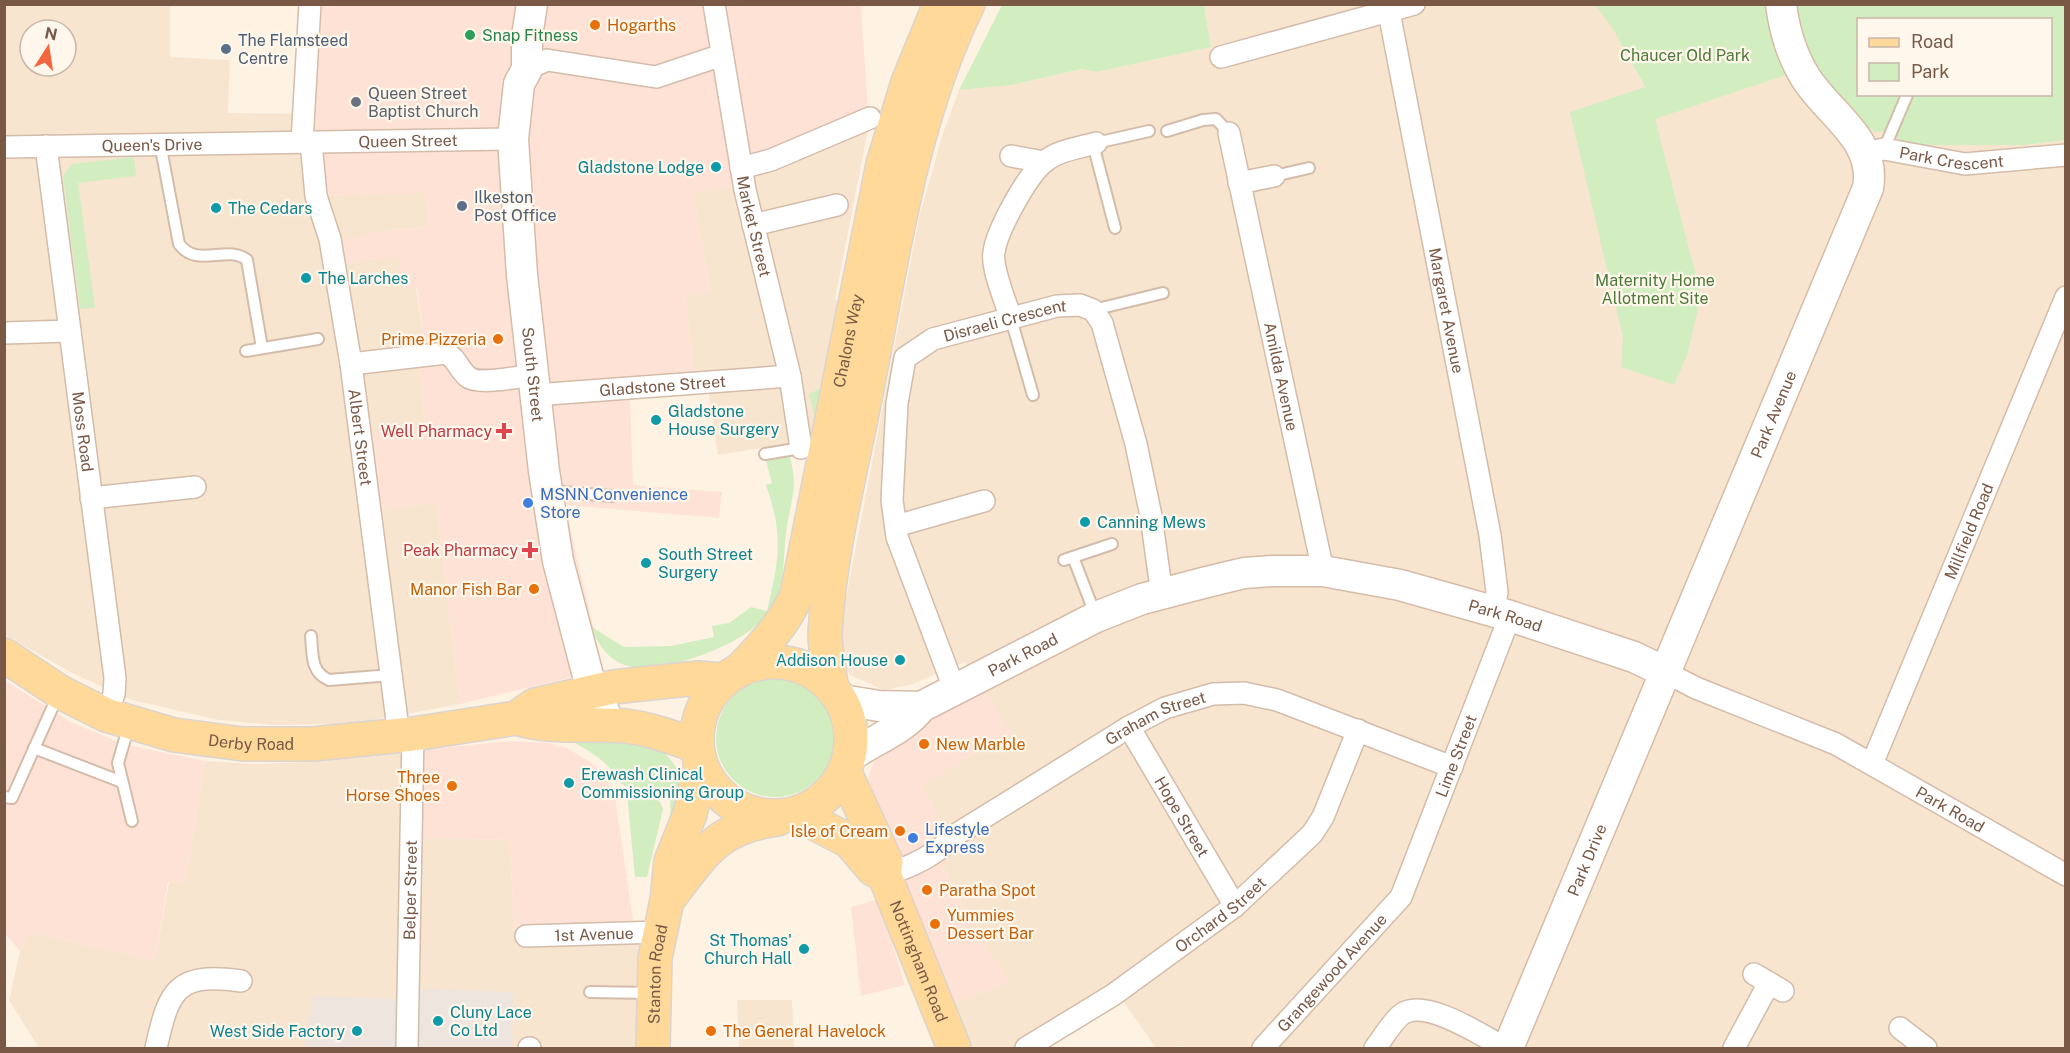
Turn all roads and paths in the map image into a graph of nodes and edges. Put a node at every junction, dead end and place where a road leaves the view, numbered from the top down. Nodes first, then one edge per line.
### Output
1 (310, 4) edge
2 (532, 4) edge
3 (714, 4) edge
4 (940, 4) edge
5 (968, 4) edge
6 (1414, 4) edge
7 (1782, 7) edge
8 (1389, 12) junction
9 (722, 55) junction
10 (1221, 57) dead end
11 (527, 69) junction
12 (1906, 96) edge
13 (870, 118) dead end
14 (1167, 130) dead end
15 (1149, 131) dead end
16 (1229, 133) joint
17 (513, 139) junction
18 (307, 142) junction
19 (160, 143) junction
20 (1094, 143) junction
21 (46, 146) junction
22 (4, 147) edge
23 (1875, 151) junction
24 (2066, 155) edge
25 (1011, 156) dead end
26 (1044, 162) junction
27 (741, 168) junction
28 (1309, 168) dead end
29 (1274, 176) joint
30 (1239, 183) junction
31 (837, 205) dead end
32 (753, 225) junction
33 (1115, 228) dead end
34 (1163, 292) dead end
35 (2066, 297) edge
36 (1093, 310) junction
37 (1011, 319) junction
38 (70, 331) junction
39 (4, 333) edge
40 (318, 339) dead end
41 (262, 348) junction
42 (246, 351) dead end
43 (351, 364) junction
44 (795, 379) junction
45 (534, 385) junction
46 (1033, 395) dead end
47 (801, 448) joint
48 (765, 454) dead end
49 (195, 487) dead end
50 (546, 490) junction
51 (613, 496) dead end
52 (91, 498) junction
53 (984, 501) dead end
54 (896, 526) junction
55 (1112, 544) dead end
56 (1323, 571) junction
57 (1162, 595) junction
58 (1502, 614) junction
59 (1096, 617) junction
60 (310, 636) dead end
61 (4, 656) edge
62 (1667, 673) junction
63 (731, 674) junction
64 (391, 675) junction
65 (592, 691) junction
66 (956, 691) junction
67 (60, 692) junction
68 (836, 692) junction
69 (921, 707) junction
70 (516, 718) junction
71 (118, 719) junction
72 (626, 726) junction
73 (1129, 727) junction
74 (1358, 730) junction
75 (406, 735) junction
76 (34, 748) junction
77 (699, 757) junction
78 (1872, 764) junction
79 (847, 766) junction
80 (1452, 767) junction
81 (122, 782) junction
82 (4, 797) edge
83 (789, 816) junction
84 (132, 820) dead end
85 (884, 874) junction
86 (2066, 875) edge
87 (1401, 897) joint
88 (667, 900) junction
89 (1235, 906) junction
90 (660, 932) junction
91 (526, 936) dead end
92 (242, 981) dead end
93 (1768, 983) dead end
94 (590, 992) dead end
95 (654, 993) junction
96 (1900, 1028) dead end
97 (156, 1048) edge
98 (408, 1048) edge
99 (653, 1048) edge
100 (954, 1048) edge
101 (1026, 1048) edge
102 (1263, 1048) edge
103 (1375, 1048) edge
104 (1507, 1048) edge
105 (1734, 1048) edge
106 (1926, 1048) edge

1 - 18 street, Albert Street
2 - 11 street, South Street
3 - 9 street, Market Street
4 - 63 main road, Chalons Way
5 - 68 main road, Chalons Way
6 - 8 street
7 - 23 street
8 - 10 street
8 - 58 street, Margaret Avenue
9 - 11 street
9 - 27 street, Market Street
11 - 17 street, South Street
12 - 23 lane
13 - 27 street
14 - 16 lane
15 - 20 lane
16 - 30 street, Amilda Avenue
17 - 18 street, Queen Street
17 - 45 street, South Street
18 - 19 street, Queen's Drive
18 - 43 street, Albert Street
19 - 21 street, Queen's Drive
19 - 41 lane
20 - 26 street
20 - 33 lane
21 - 22 street, Queen's Drive
21 - 38 street, Moss Road
23 - 24 street, Park Crescent
23 - 62 street, Park Avenue
25 - 26 street
26 - 37 street
27 - 32 street, Market Street
28 - 29 lane
29 - 30 street
30 - 56 street, Amilda Avenue
31 - 32 street
32 - 44 street, Market Street
34 - 36 lane
35 - 78 street, Millfield Road
36 - 37 street, Disraeli Crescent
36 - 57 street
37 - 46 lane
37 - 54 street, Disraeli Crescent
38 - 39 street
38 - 52 street, Moss Road
40 - 41 lane
41 - 42 lane
43 - 45 street, Gladstone Street
43 - 64 street, Albert Street
44 - 45 street, Gladstone Street
44 - 47 street, Market Street
45 - 50 street, South Street
47 - 48 lane
49 - 52 street
50 - 51 lane
50 - 65 street, South Street
52 - 71 street, Moss Road
53 - 54 street
54 - 66 street, Disraeli Crescent
55 - 59 lane
56 - 57 street, Park Road
56 - 58 street, Park Road
57 - 59 street, Park Road
58 - 62 street, Park Road
58 - 80 street, Lime Street
59 - 66 street, Park Road
60 - 64 lane
61 - 67 main road, Derby Road
62 - 78 street, Park Road
62 - 104 street, Park Drive
63 - 65 main road, Derby Road
63 - 68 main road
63 - 77 main road
64 - 75 street, Albert Street
65 - 70 main road, Derby Road
65 - 72 street, South Street
66 - 69 street, Park Road
67 - 71 main road, Derby Road
67 - 76 lane
68 - 69 street
68 - 79 main road
69 - 79 street
70 - 72 main road, Derby Road
70 - 75 main road, Derby Road
71 - 75 main road, Derby Road
71 - 81 lane
72 - 77 main road, Derby Road
73 - 74 street, Graham Street
73 - 85 street, Graham Street
73 - 89 street, Hope Street
74 - 80 street, Graham Street
74 - 89 street, Orchard Street
75 - 98 street, Belper Street
76 - 81 lane
76 - 82 lane
77 - 83 main road
77 - 88 main road, Stanton Road
78 - 86 street, Park Road
79 - 83 main road
79 - 85 main road, Nottingham Road
80 - 87 street, Lime Street
81 - 84 lane
83 - 85 main road, Nottingham Road
83 - 88 main road, Stanton Road
85 - 100 main road, Nottingham Road
87 - 102 street, Grangewood Avenue
88 - 90 main road, Stanton Road
89 - 101 street, Orchard Street
90 - 91 street, 1st Avenue
90 - 95 main road, Stanton Road
92 - 97 street
93 - 105 street
94 - 95 lane
95 - 99 main road, Stanton Road
96 - 106 street
103 - 104 street

